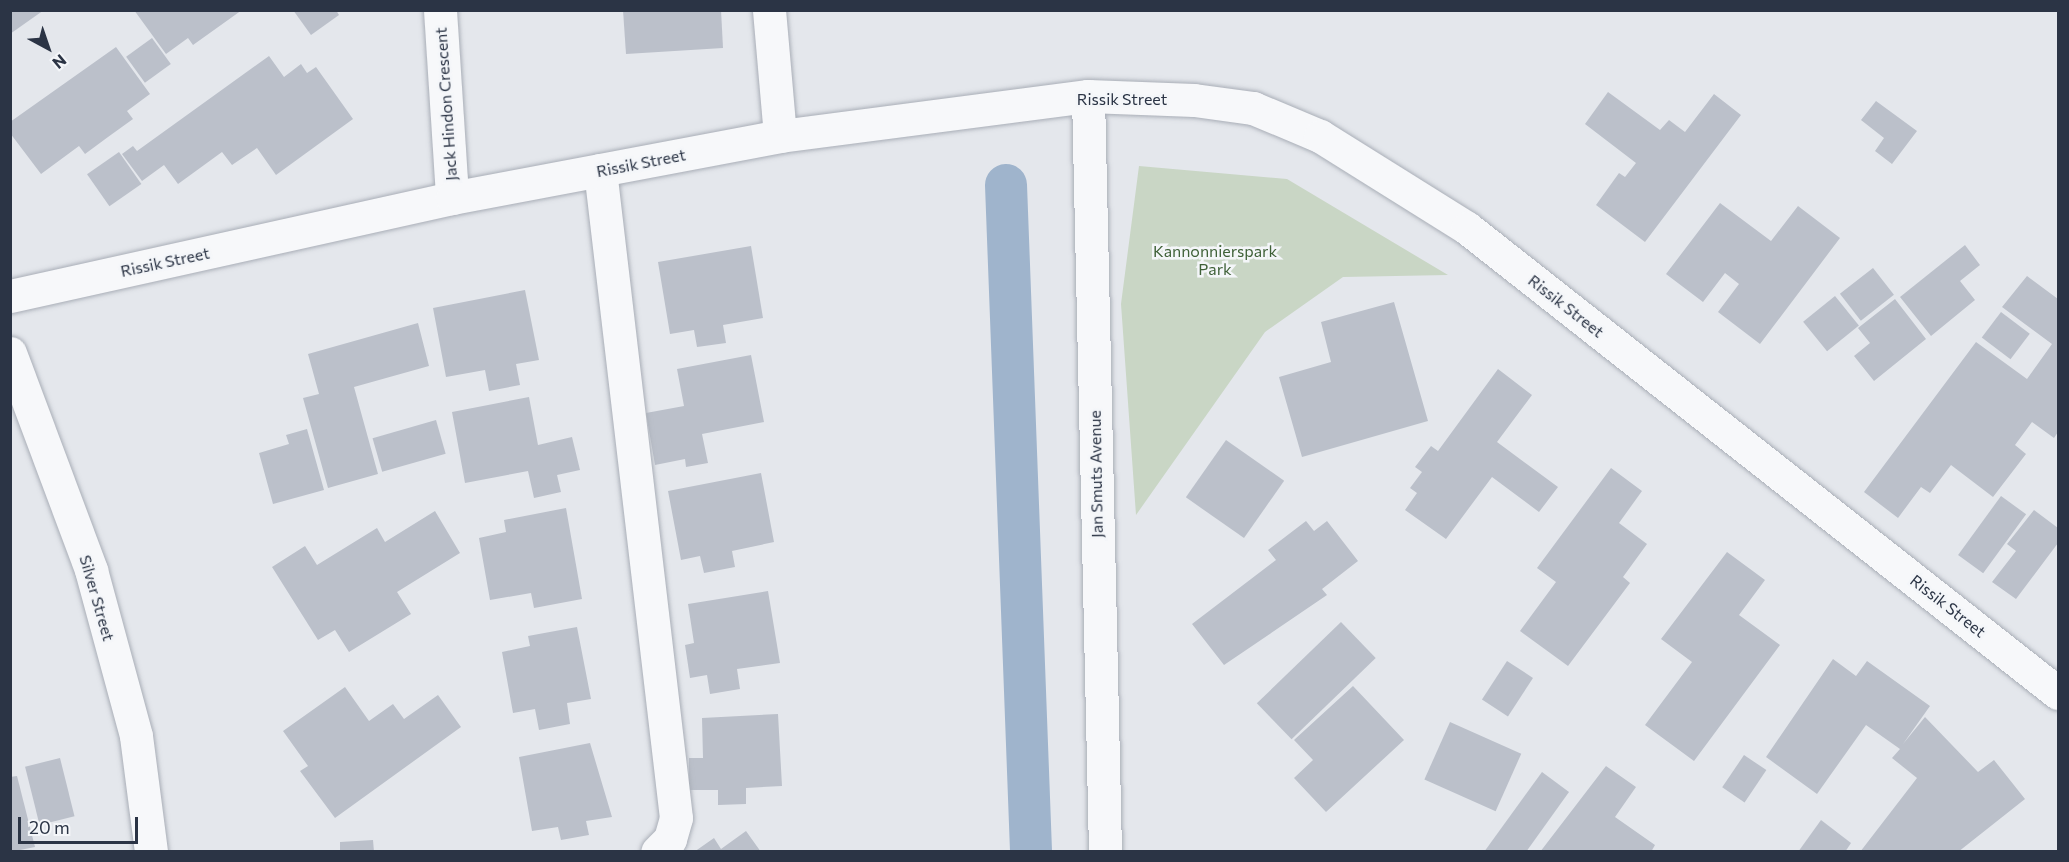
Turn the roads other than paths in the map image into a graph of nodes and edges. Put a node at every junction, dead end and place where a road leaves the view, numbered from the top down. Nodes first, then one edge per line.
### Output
1 (440, 10) edge
2 (769, 10) edge
3 (1088, 96) junction
4 (780, 136) junction
5 (600, 170) junction
6 (452, 198) junction
7 (10, 296) edge
8 (10, 353) edge
9 (2058, 693) edge
10 (152, 852) edge
11 (657, 852) edge
12 (1105, 852) edge

1 - 6 street, Jack Hindon Crescent
2 - 4 street
3 - 4 street, Rissik Street
3 - 9 street, Rissik Street
3 - 12 street, Jan Smuts Avenue
4 - 5 street, Rissik Street
5 - 6 street, Rissik Street
5 - 11 street
6 - 7 street, Rissik Street
8 - 10 street, Silver Street

